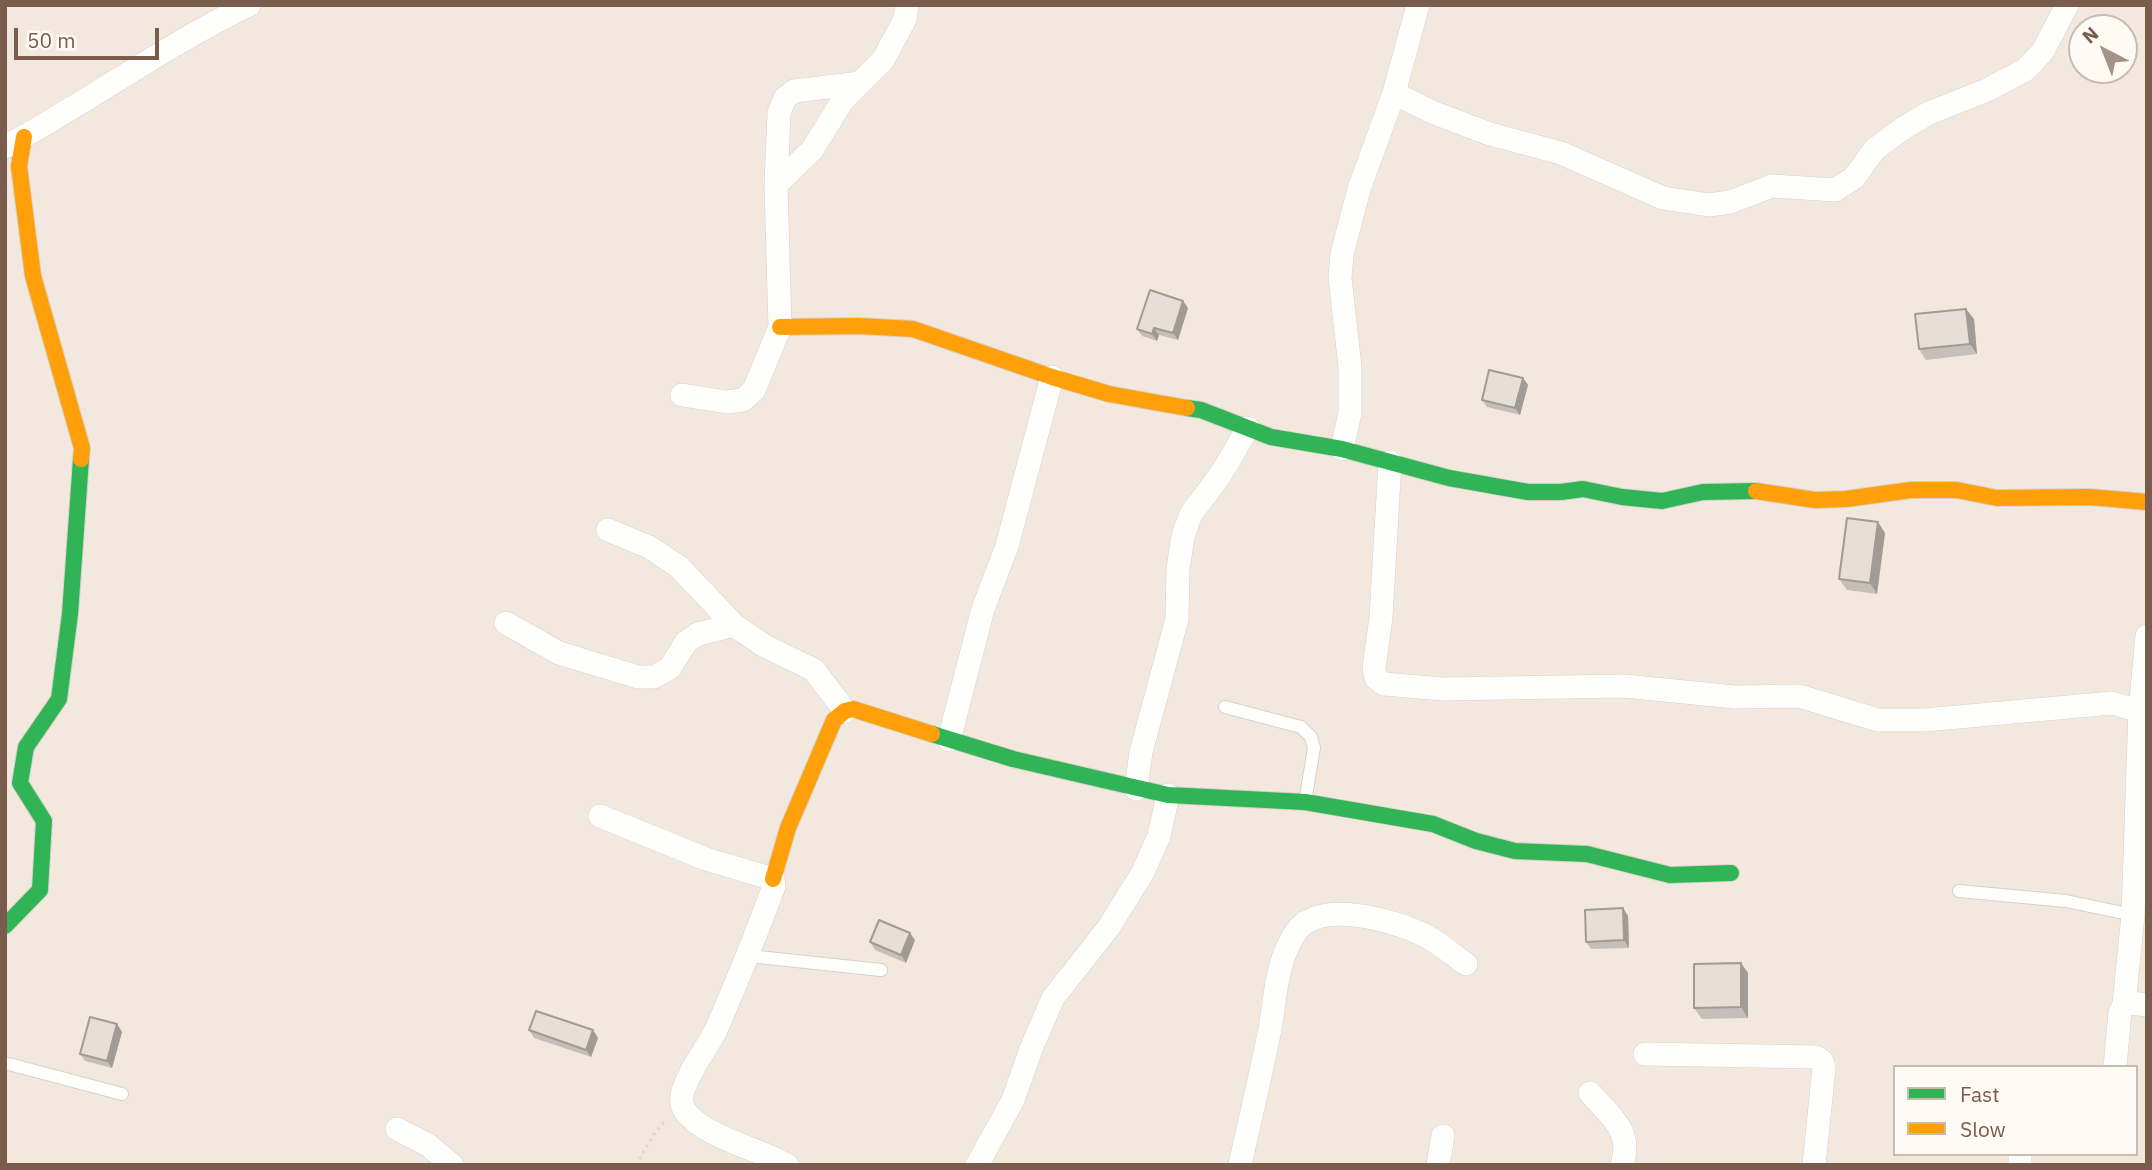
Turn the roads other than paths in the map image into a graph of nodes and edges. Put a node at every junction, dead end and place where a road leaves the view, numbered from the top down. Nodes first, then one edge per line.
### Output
1 (249, 5) edge
2 (907, 5) edge
3 (1418, 5) edge
4 (2067, 5) edge
5 (860, 83) junction
6 (1394, 93) junction
7 (15, 142) edge
8 (776, 184) junction
9 (780, 327) junction
10 (1052, 377) junction
11 (681, 395) dead end
12 (1248, 428) junction
13 (1342, 449) junction
14 (1390, 462) junction
15 (2147, 502) edge
16 (608, 530) dead end
17 (506, 623) dead end
18 (734, 625) junction
19 (2147, 636) edge
20 (1225, 706) dead end
21 (845, 711) junction
22 (2140, 711) junction
23 (949, 740) junction
24 (1136, 789) junction
25 (1167, 795) junction
26 (1305, 802) junction
27 (600, 816) dead end
28 (1731, 873) dead end
29 (773, 879) junction
30 (1959, 891) dead end
31 (2133, 915) junction
32 (5, 926) edge
33 (749, 956) junction
34 (1466, 964) dead end
35 (881, 970) dead end
36 (2135, 1005) edge
37 (1645, 1054) dead end
38 (5, 1063) edge
39 (2115, 1065) edge
40 (1590, 1093) dead end
41 (121, 1094) dead end
42 (397, 1129) dead end
43 (1443, 1136) dead end
44 (452, 1165) edge
45 (788, 1165) edge
46 (976, 1165) edge
47 (1240, 1165) edge
48 (1438, 1165) edge
49 (1622, 1165) edge
50 (1814, 1165) edge

1 - 7 street
2 - 5 street
3 - 6 street
4 - 6 street
5 - 8 street
5 - 8 street
6 - 13 street
7 - 32 street
8 - 9 street
9 - 10 street
9 - 11 street
10 - 12 street
10 - 23 street
12 - 13 street
12 - 24 street
13 - 14 street
14 - 15 street
14 - 22 street
16 - 18 street
17 - 18 street
18 - 21 street
19 - 22 street
20 - 26 lane
21 - 23 street
21 - 29 street
22 - 31 street
23 - 24 street
24 - 25 street
25 - 26 street
25 - 46 street
26 - 28 street
27 - 29 street
29 - 33 street
30 - 31 lane
31 - 36 street
33 - 35 lane
33 - 45 street
34 - 47 street
36 - 39 street
37 - 50 street
38 - 41 lane
40 - 49 street
42 - 44 street
43 - 48 street

